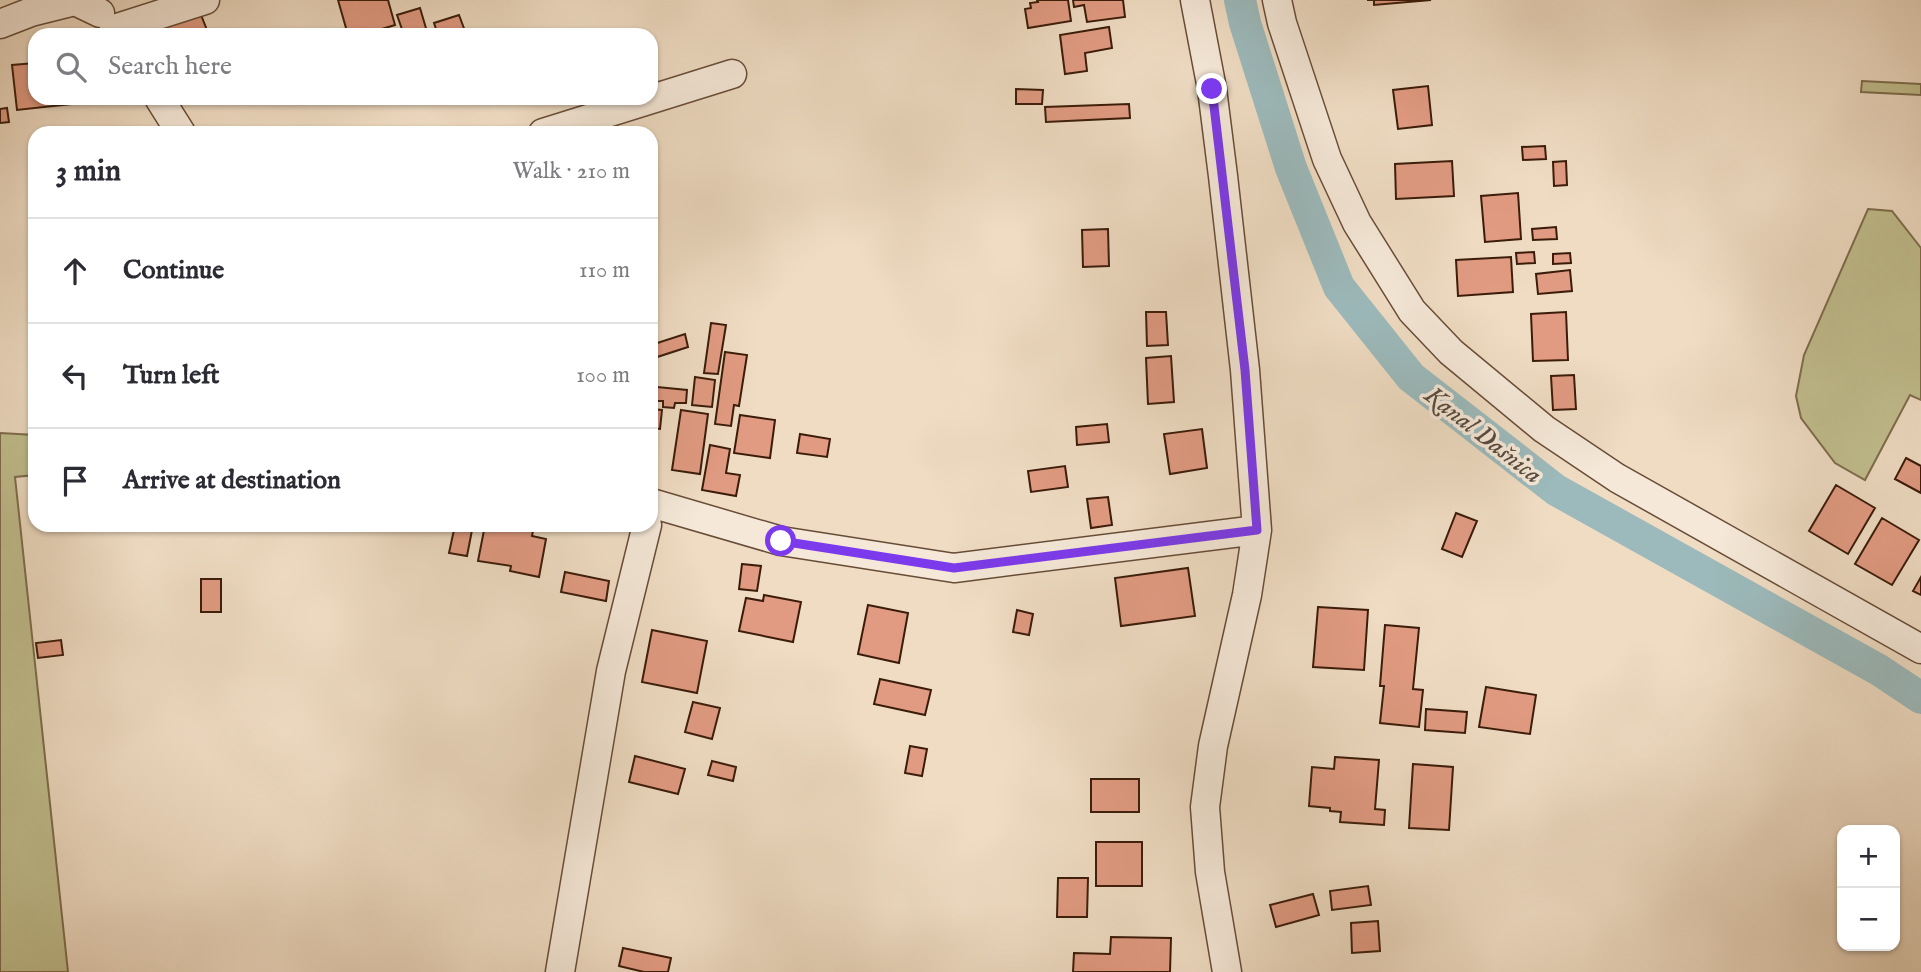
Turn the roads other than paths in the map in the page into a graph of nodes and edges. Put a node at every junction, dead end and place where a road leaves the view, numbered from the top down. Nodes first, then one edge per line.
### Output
1 (205, 0) edge
2 (1195, 0) edge
3 (1277, 0) edge
4 (107, 19) edge
5 (0, 24) edge
6 (732, 74) dead end
7 (658, 97) edge
8 (163, 105) edge
9 (633, 105) edge
10 (177, 126) edge
11 (565, 126) edge
12 (658, 512) edge
13 (1257, 530) junction
14 (645, 532) edge
15 (1921, 649) edge
16 (560, 972) edge
17 (1227, 972) edge

1 - 4 street
2 - 13 street
3 - 15 street
4 - 5 street
6 - 7 street
8 - 10 street
9 - 11 street
12 - 13 street
13 - 17 street
14 - 16 street

